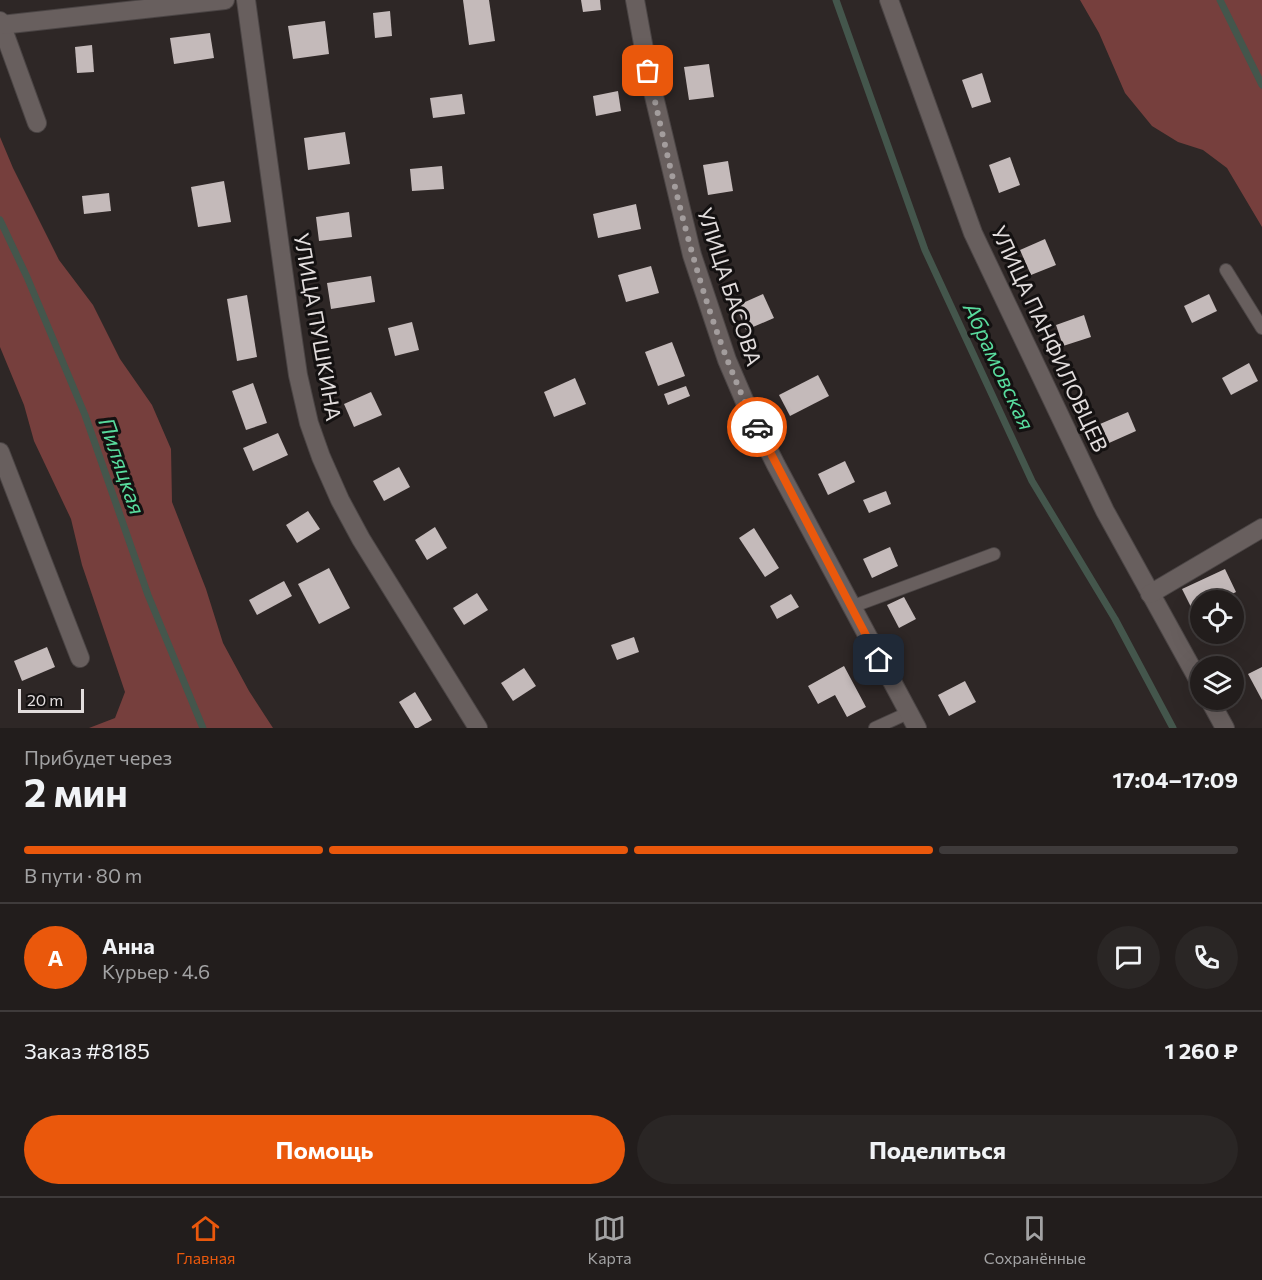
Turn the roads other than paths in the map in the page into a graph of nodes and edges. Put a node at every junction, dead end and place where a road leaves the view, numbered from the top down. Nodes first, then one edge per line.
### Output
1 (225, 0) edge
2 (246, 0) edge
3 (635, 0) edge
4 (889, 0) edge
5 (1, 23) edge
6 (38, 123) dead end
7 (1226, 270) dead end
8 (1262, 328) edge
9 (0, 452) edge
10 (1262, 528) edge
11 (994, 554) dead end
12 (1150, 594) junction
13 (851, 607) junction
14 (80, 658) dead end
15 (1190, 665) edge
16 (1215, 710) edge
17 (912, 720) edge
18 (478, 728) edge
19 (875, 728) edge
20 (1225, 728) edge

1 - 5 street
2 - 18 street, УЛИЦА ПУШКИНА
3 - 13 street, УЛИЦА БАСОВА
4 - 12 street, УЛИЦА ПАНФИЛОВЦЕВ
5 - 6 street
7 - 8 lane
9 - 14 street
10 - 12 street
11 - 13 lane
12 - 15 street, УЛИЦА ПАНФИЛОВЦЕВ
13 - 17 street, УЛИЦА БАСОВА
16 - 20 street
17 - 19 lane

